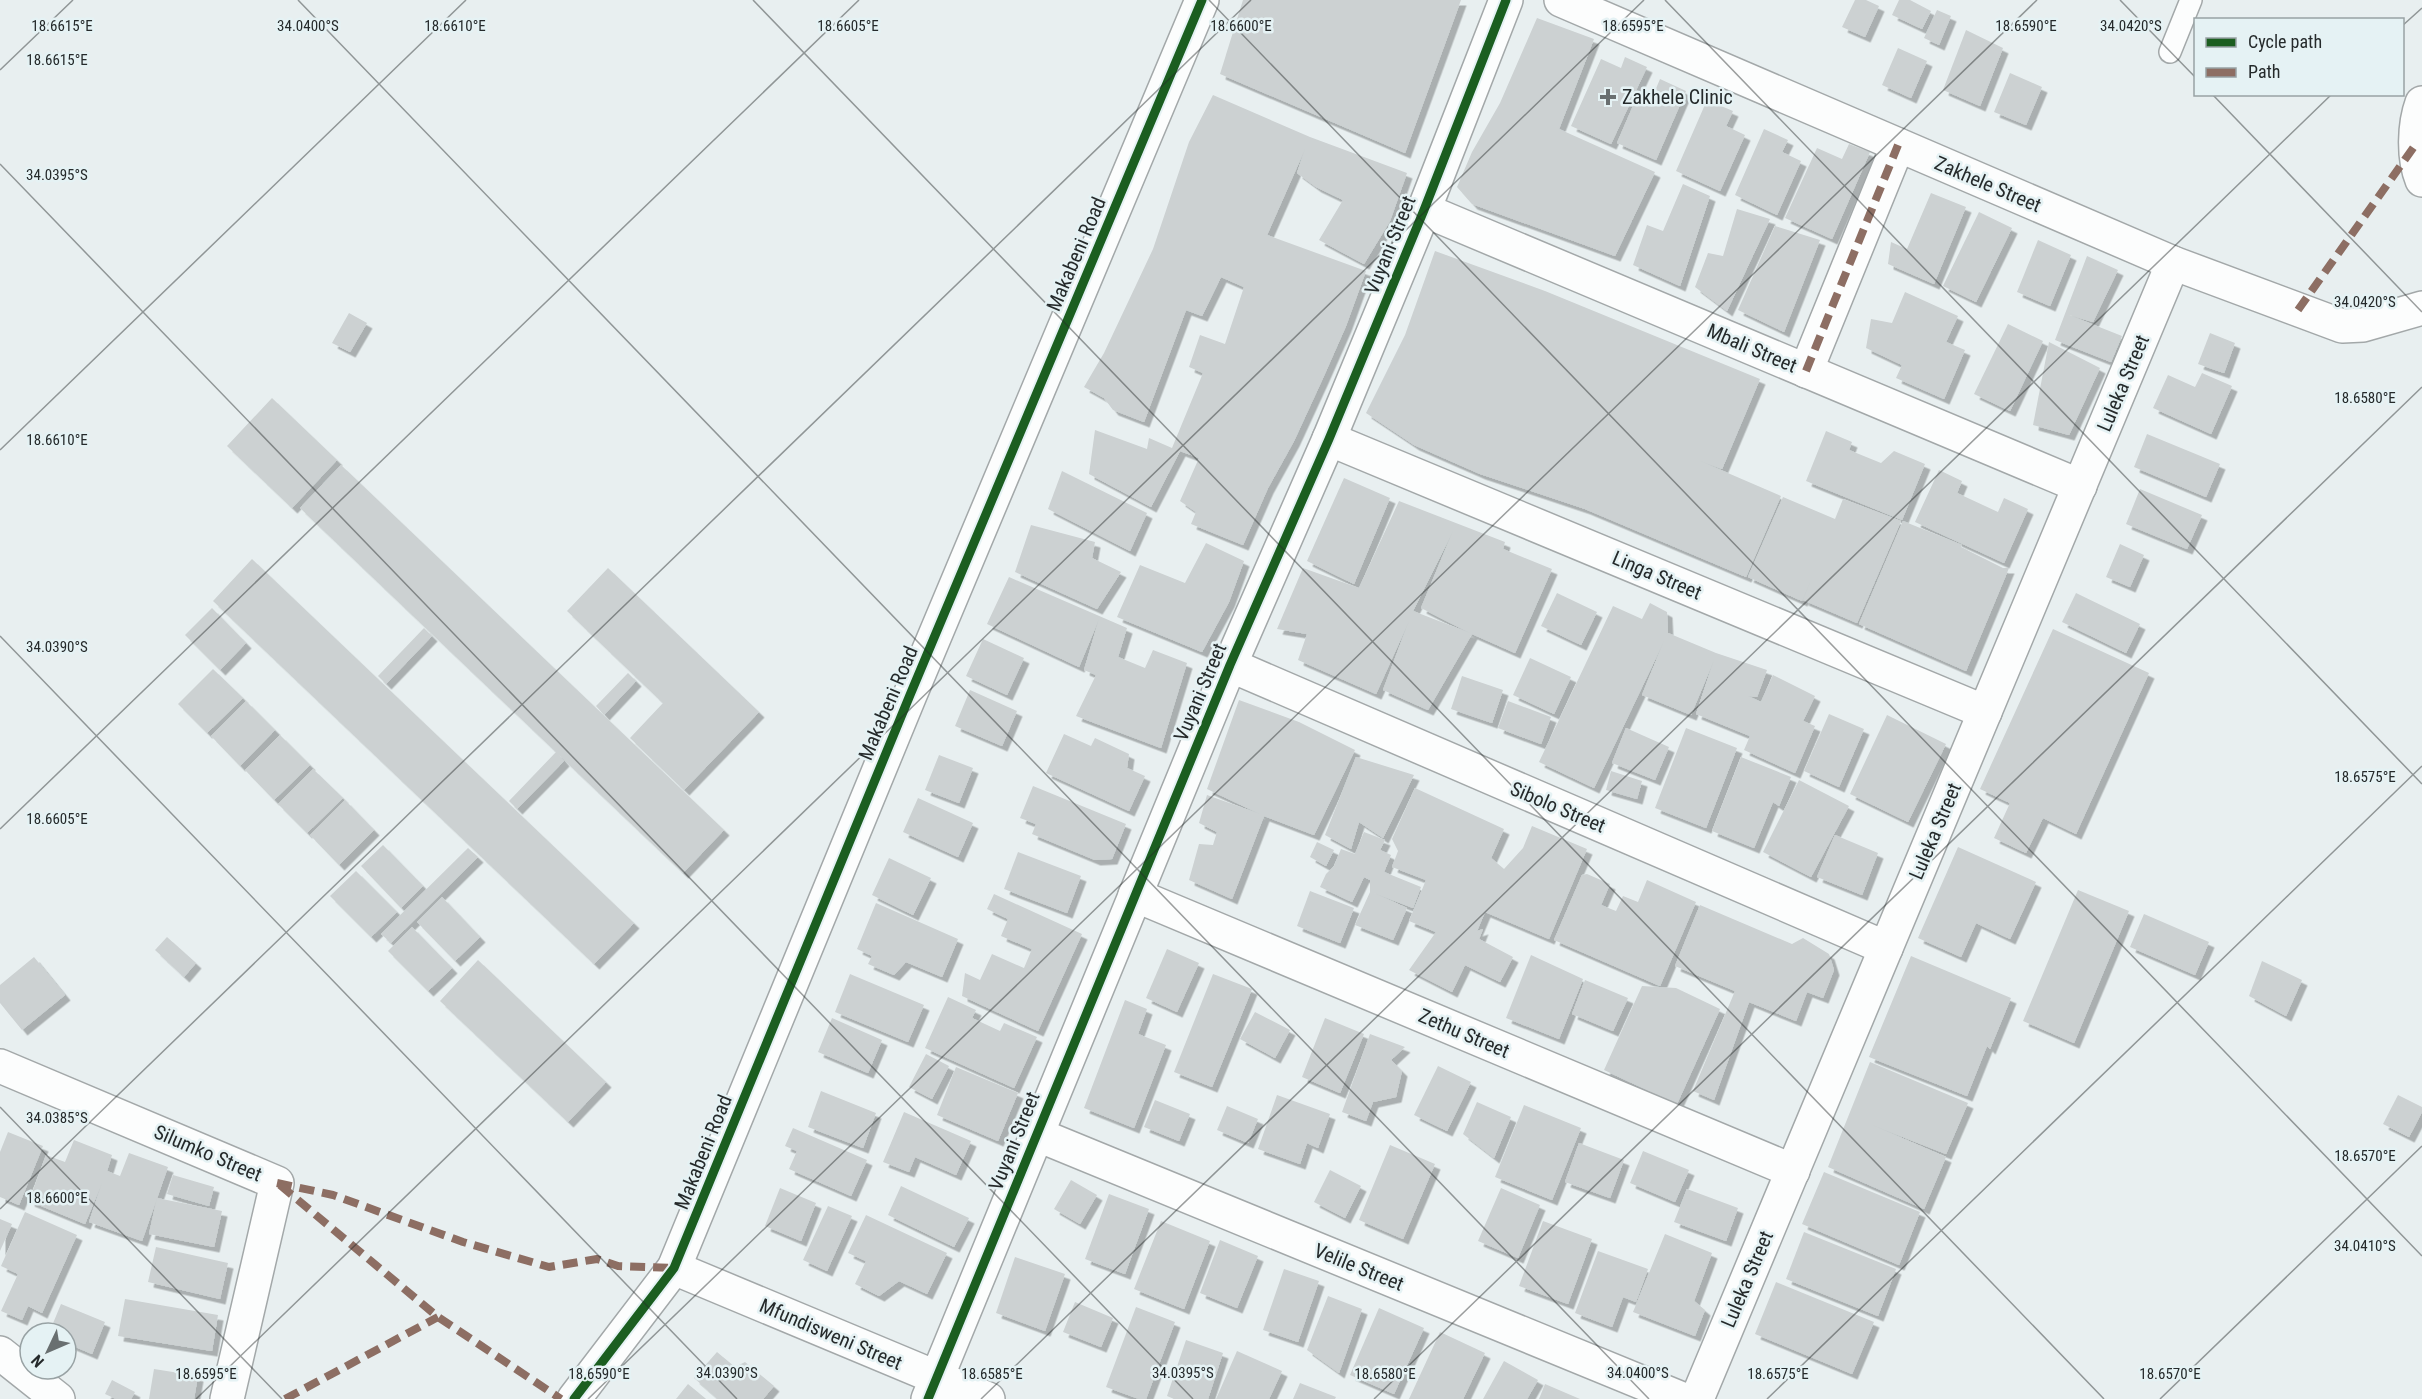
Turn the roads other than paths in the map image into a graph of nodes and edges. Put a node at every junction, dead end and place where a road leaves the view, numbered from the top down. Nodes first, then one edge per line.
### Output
1 (1202, 0) edge
2 (1506, 0) edge
3 (1561, 0) edge
4 (2191, 0) edge
5 (2170, 52) dead end
6 (2422, 103) edge
7 (1898, 145) junction
8 (2422, 180) edge
9 (1424, 210) junction
10 (2173, 263) junction
11 (2422, 308) edge
12 (1806, 371) junction
13 (1329, 439) junction
14 (2080, 486) junction
15 (1230, 666) junction
16 (1985, 712) junction
17 (1135, 895) junction
18 (1886, 948) junction
19 (0, 1066) edge
20 (1036, 1134) junction
21 (1793, 1171) junction
22 (674, 1268) junction
23 (0, 1353) edge
24 (932, 1388) edge
25 (57, 1399) edge
26 (227, 1399) edge
27 (574, 1399) edge
28 (988, 1399) edge
29 (1682, 1399) edge
30 (1697, 1399) edge

1 - 22 street, Makabeni Road
2 - 9 street, Vuyani Street
3 - 7 street, Zakhele Street
4 - 5 lane
6 - 8 street
7 - 10 street, Zakhele Street
7 - 12 street
9 - 12 street, Mbali Street
9 - 13 street, Vuyani Street
10 - 11 street, Zakhele Street
10 - 14 street, Luleka Street
12 - 14 street, Mbali Street
13 - 15 street, Vuyani Street
13 - 16 street, Linga Street
14 - 16 street, Luleka Street
15 - 17 street, Vuyani Street
15 - 18 street, Sibolo Street
16 - 18 street, Luleka Street
17 - 20 street, Vuyani Street
17 - 21 street, Zethu Street
18 - 21 street, Luleka Street
19 - 26 street, Silumko Street
20 - 24 street, Vuyani Street
20 - 29 street, Velile Street
21 - 30 street, Luleka Street
22 - 24 street, Mfundisweni Street
22 - 27 street, Makabeni Road
23 - 25 street
24 - 28 street, Mfundisweni Street

